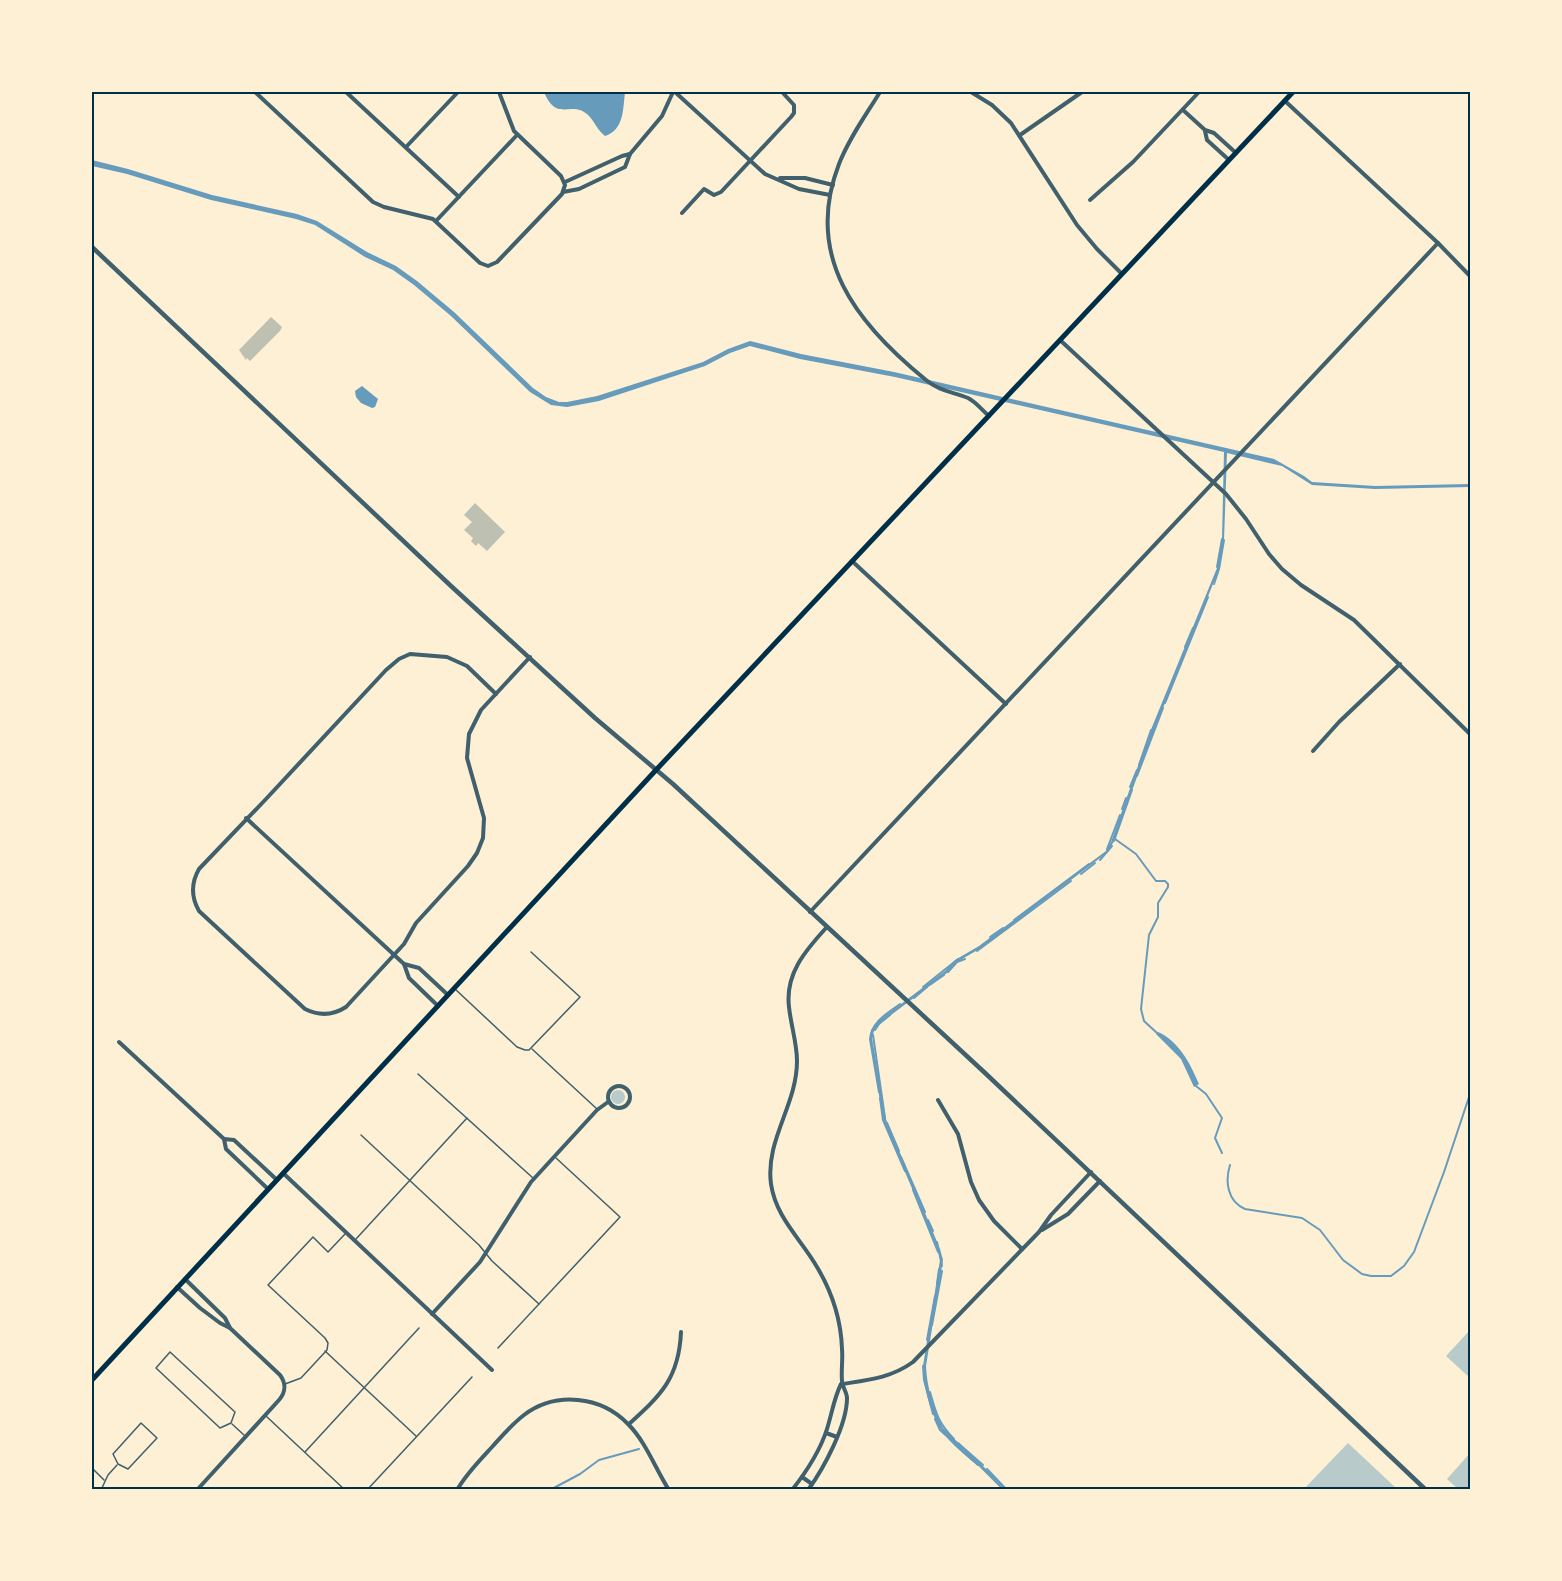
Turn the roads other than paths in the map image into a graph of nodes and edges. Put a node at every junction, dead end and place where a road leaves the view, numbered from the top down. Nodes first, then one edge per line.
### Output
1 (255, 92) edge
2 (346, 92) edge
3 (358, 92) edge
4 (458, 92) edge
5 (499, 92) edge
6 (674, 92) edge
7 (782, 92) edge
8 (880, 92) edge
9 (971, 92) edge
10 (1082, 92) edge
11 (1199, 92) edge
12 (1293, 92) edge
13 (353, 98) junction
14 (1285, 101) junction
15 (1183, 110) junction
16 (1205, 130) junction
17 (517, 135) junction
18 (1020, 135) junction
19 (406, 147) junction
20 (1236, 153) junction
21 (630, 154) junction
22 (1229, 160) junction
23 (750, 161) junction
24 (778, 179) junction
25 (565, 182) junction
26 (832, 185) junction
27 (563, 192) junction
28 (830, 195) junction
29 (459, 197) junction
30 (1090, 200) dead end
31 (682, 213) dead end
32 (436, 221) junction
33 (1438, 243) junction
34 (92, 247) edge
35 (1122, 274) junction
36 (1470, 276) edge
37 (1060, 340) junction
38 (989, 416) junction
39 (1214, 482) junction
40 (852, 561) junction
41 (530, 657) junction
42 (1400, 664) junction
43 (496, 694) junction
44 (1006, 704) junction
45 (1470, 734) edge
46 (1313, 751) dead end
47 (656, 770) junction
48 (246, 818) junction
49 (810, 913) junction
50 (826, 928) junction
51 (531, 952) dead end
52 (394, 955) junction
53 (404, 964) junction
54 (454, 988) junction
55 (448, 995) junction
56 (438, 1006) junction
57 (119, 1042) dead end
58 (532, 1049) junction
59 (418, 1074) dead end
60 (938, 1100) dead end
61 (608, 1102) junction
62 (597, 1110) junction
63 (467, 1118) junction
64 (361, 1135) dead end
65 (224, 1139) junction
66 (554, 1156) junction
67 (1091, 1172) junction
68 (283, 1173) junction
69 (533, 1179) junction
70 (277, 1180) junction
71 (410, 1181) junction
72 (1100, 1181) junction
73 (268, 1189) junction
74 (1039, 1232) junction
75 (346, 1233) junction
76 (354, 1241) junction
77 (1022, 1249) junction
78 (486, 1253) junction
79 (185, 1279) junction
80 (177, 1287) junction
81 (539, 1304) junction
82 (213, 1307) junction
83 (207, 1312) junction
84 (432, 1314) junction
85 (230, 1328) junction
86 (420, 1328) dead end
87 (681, 1332) dead end
88 (498, 1348) dead end
89 (325, 1351) junction
90 (492, 1370) dead end
91 (472, 1377) dead end
92 (92, 1380) edge
93 (842, 1383) junction
94 (284, 1384) junction
95 (364, 1388) junction
96 (265, 1415) junction
97 (231, 1424) junction
98 (629, 1424) junction
99 (826, 1433) junction
100 (417, 1436) junction
101 (245, 1437) junction
102 (837, 1437) junction
103 (305, 1452) junction
104 (118, 1464) junction
105 (92, 1468) edge
106 (802, 1477) junction
107 (105, 1480) junction
108 (812, 1484) junction
109 (101, 1490) edge
110 (197, 1490) edge
111 (345, 1490) edge
112 (368, 1490) edge
113 (457, 1490) edge
114 (669, 1490) edge
115 (792, 1490) edge
116 (808, 1490) edge
117 (1426, 1490) edge

1 - 32 street
2 - 13 street
3 - 13 street
4 - 19 street
5 - 17 street
6 - 21 street
6 - 23 street
7 - 23 street
8 - 26 street
9 - 18 street
10 - 18 street
11 - 15 street
12 - 14 main road
13 - 19 street
14 - 20 main road
14 - 33 street
15 - 16 street
15 - 30 street
16 - 20 street
16 - 22 street
17 - 25 street
17 - 29 street
18 - 35 street
19 - 29 street
20 - 22 main road
21 - 25 street
21 - 27 street
22 - 35 main road
23 - 24 street
23 - 31 street
24 - 26 street
24 - 28 street
25 - 27 street
26 - 28 street
27 - 32 street
28 - 38 street
29 - 32 street
33 - 36 street
33 - 39 street
34 - 41 street
35 - 37 main road
37 - 38 main road
37 - 39 street
38 - 40 main road
39 - 42 street
39 - 44 street
40 - 44 street
40 - 47 main road
41 - 43 street
41 - 47 street
42 - 45 street
42 - 46 street
43 - 48 street
43 - 52 street
44 - 49 street
47 - 49 street
47 - 54 main road
48 - 52 street
48 - 52 street
49 - 50 street
50 - 67 street
50 - 93 street
51 - 58 lane
52 - 53 street
53 - 55 street
53 - 56 street
54 - 55 main road
54 - 58 lane
55 - 56 main road
56 - 68 main road
57 - 65 street
58 - 62 lane
59 - 63 lane
60 - 77 street
61 - 61 street
61 - 62 street
62 - 66 street
63 - 69 lane
63 - 71 lane
64 - 71 lane
65 - 70 street
65 - 73 street
66 - 69 street
66 - 81 lane
67 - 72 street
67 - 74 street
68 - 70 main road
68 - 75 street
69 - 78 street
70 - 73 main road
71 - 76 lane
71 - 78 lane
72 - 74 street
72 - 117 street
73 - 79 main road
74 - 77 street
75 - 76 street
75 - 89 lane
76 - 84 street
77 - 93 street
78 - 81 lane
78 - 84 street
79 - 80 main road
79 - 82 street
80 - 83 street
80 - 92 main road
81 - 88 lane
82 - 83 street
82 - 85 street
83 - 85 street
84 - 90 street
85 - 94 street
86 - 95 lane
87 - 98 street
89 - 94 lane
89 - 95 lane
91 - 100 lane
93 - 99 street
93 - 102 street
94 - 96 street
95 - 100 lane
95 - 103 lane
96 - 101 street
96 - 103 lane
97 - 97 lane
97 - 101 lane
98 - 113 street
98 - 114 street
99 - 102 street
99 - 106 street
100 - 112 lane
101 - 110 street
102 - 108 street
103 - 111 lane
104 - 104 lane
104 - 107 lane
105 - 107 lane
106 - 108 street
106 - 115 street
107 - 109 lane
108 - 116 street

